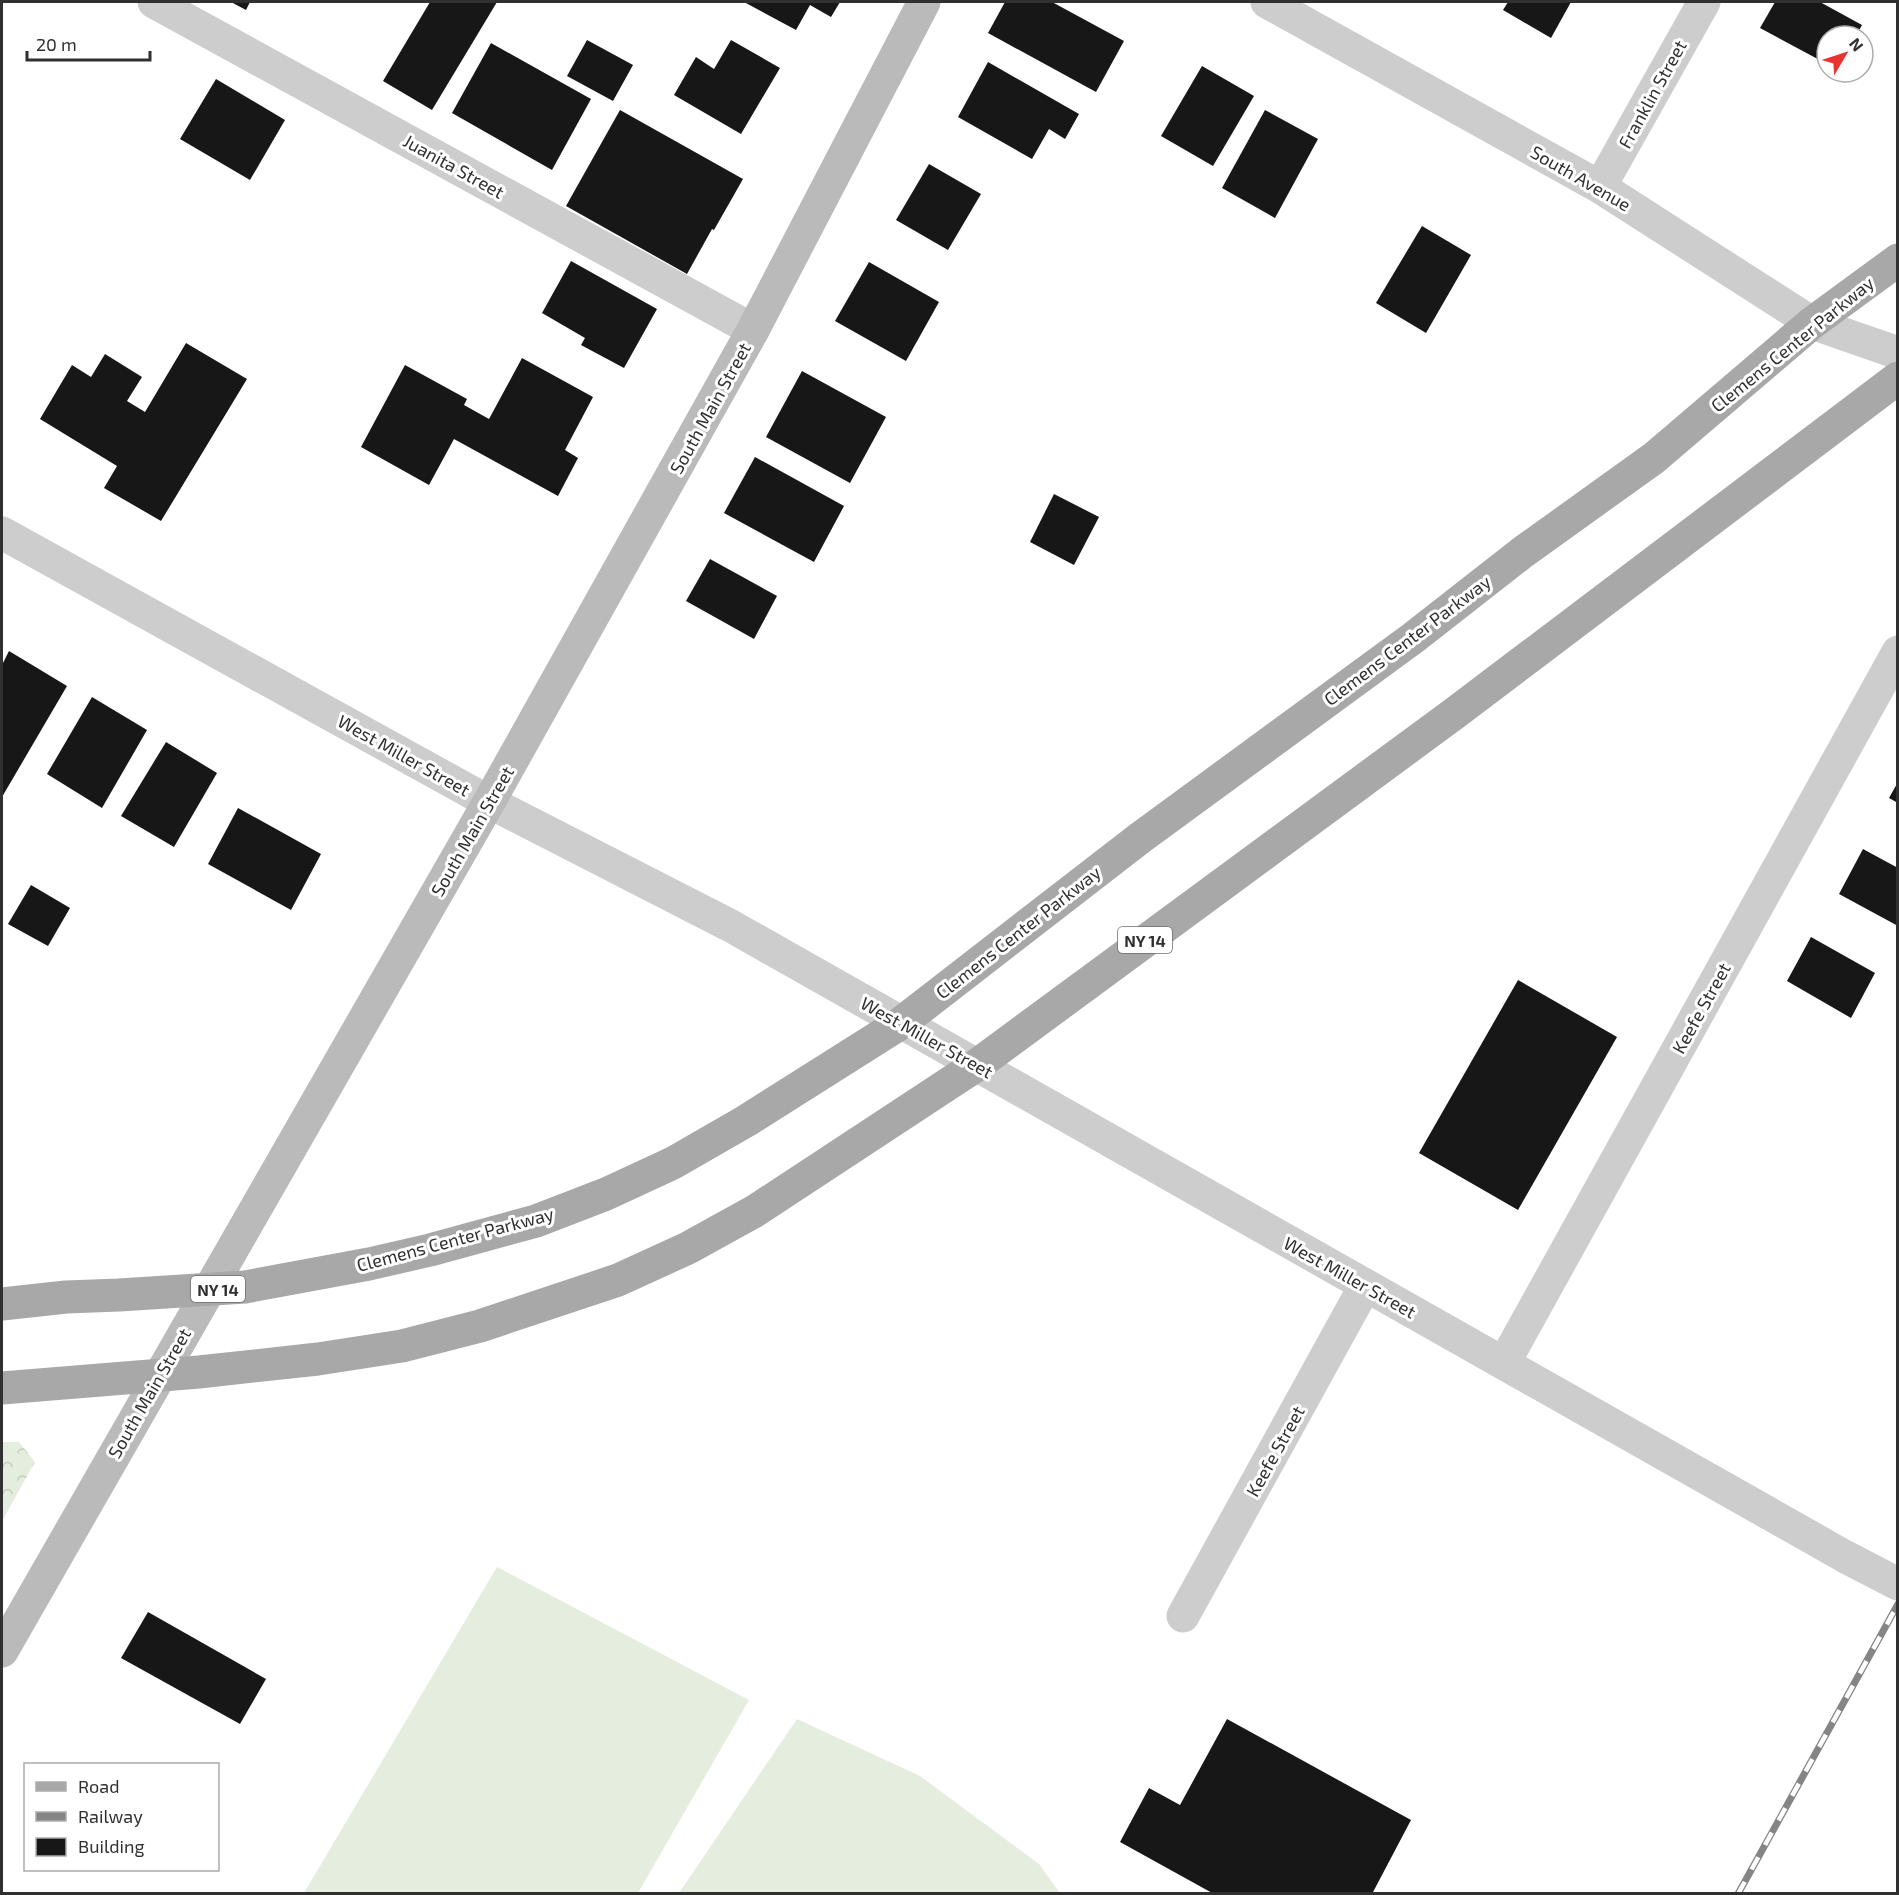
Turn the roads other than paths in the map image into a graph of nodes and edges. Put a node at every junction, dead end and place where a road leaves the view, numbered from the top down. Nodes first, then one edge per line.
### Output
1 (154, 2) edge
2 (924, 2) edge
3 (1266, 2) edge
4 (1704, 2) edge
5 (1600, 187) junction
6 (1898, 260) edge
7 (1812, 323) junction
8 (753, 330) junction
9 (1897, 361) edge
10 (2, 533) edge
11 (1898, 652) edge
12 (489, 802) junction
13 (901, 1023) junction
14 (977, 1065) junction
15 (1365, 1286) junction
16 (2, 1304) edge
17 (1504, 1363) junction
18 (8, 1388) edge
19 (1898, 1584) edge
20 (1183, 1616) dead end
21 (2, 1651) edge

1 - 8 street, Juanita Street
2 - 8 street, South Main Street
3 - 5 street, South Avenue
4 - 5 street, Franklin Street
5 - 7 street, South Avenue
6 - 7 main road, Clemens Center Parkway / NY 14
7 - 9 street, South Avenue
7 - 13 main road, Clemens Center Parkway / NY 14
8 - 12 street, South Main Street
9 - 14 main road, NY 14
10 - 12 street, West Miller Street
11 - 17 street, Keefe Street
12 - 13 street, West Miller Street
12 - 21 street, South Main Street
13 - 14 street, West Miller Street
13 - 16 main road, Clemens Center Parkway / NY 14
14 - 15 street, West Miller Street
14 - 18 main road, NY 14
15 - 17 street, West Miller Street
15 - 20 street, Keefe Street
17 - 19 street, West Miller Street

